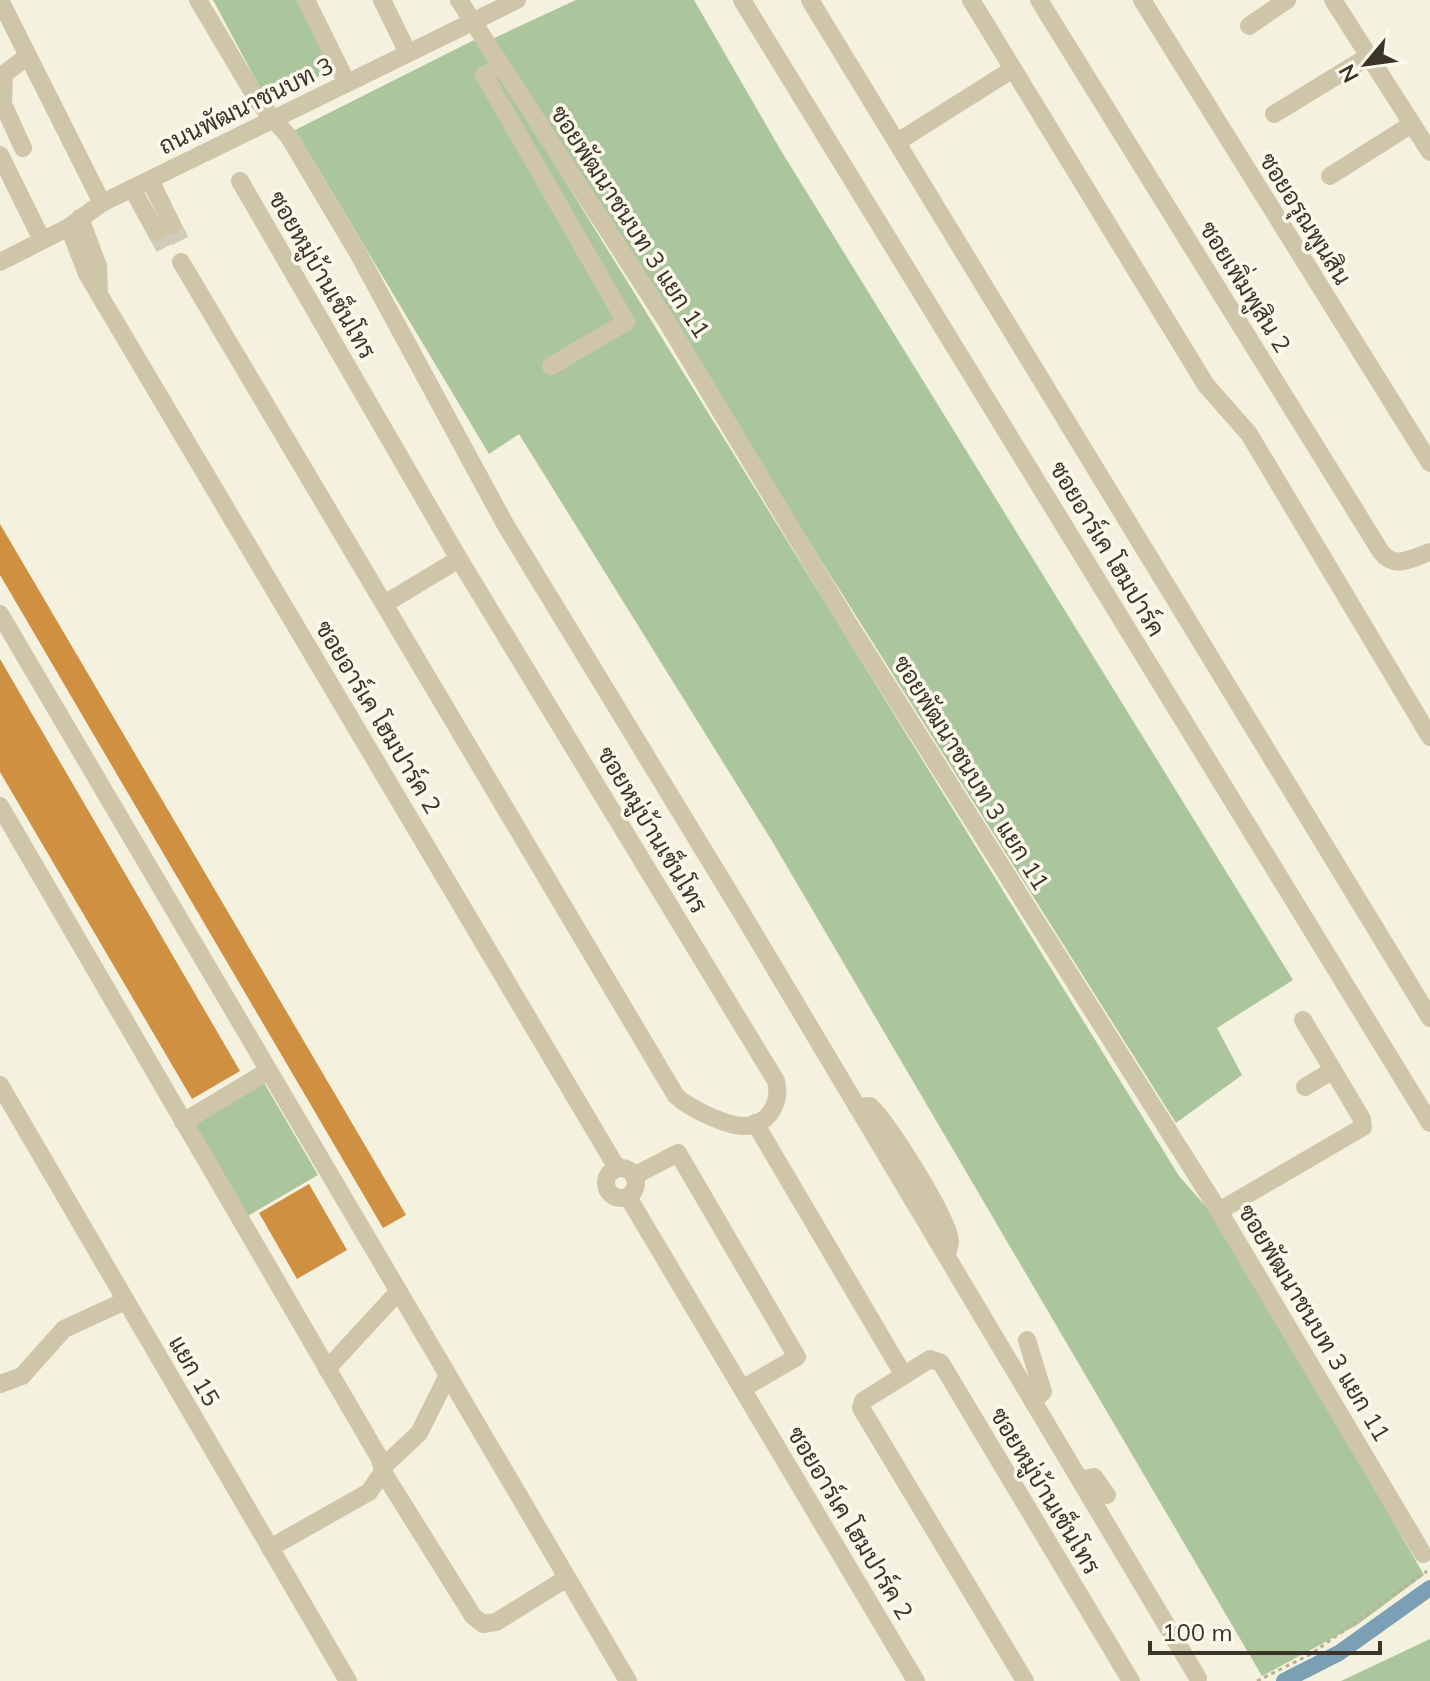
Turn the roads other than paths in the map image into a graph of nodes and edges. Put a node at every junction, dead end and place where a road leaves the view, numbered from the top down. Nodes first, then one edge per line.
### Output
1 (0, 0) edge
2 (198, 0) edge
3 (306, 0) edge
4 (382, 0) edge
5 (459, 0) edge
6 (517, 0) edge
7 (742, 0) edge
8 (810, 0) edge
9 (971, 0) edge
10 (1039, 0) edge
11 (1142, 0) edge
12 (1287, 0) edge
13 (1333, 0) edge
14 (472, 21) junction
15 (1249, 26) dead end
16 (408, 53) junction
17 (28, 56) junction
18 (1369, 56) junction
19 (501, 66) junction
20 (1013, 69) junction
21 (347, 83) junction
22 (1274, 114) dead end
23 (272, 118) junction
24 (1412, 124) junction
25 (899, 141) junction
26 (23, 148) dead end
27 (1430, 152) edge
28 (0, 155) edge
29 (1330, 176) dead end
30 (150, 180) junction
31 (240, 181) dead end
32 (132, 188) junction
33 (102, 203) junction
34 (75, 222) junction
35 (42, 240) junction
36 (177, 254) tunnel mouth
37 (0, 262) edge
38 (551, 366) dead end
39 (1430, 463) edge
40 (1430, 552) edge
41 (459, 559) junction
42 (386, 603) junction
43 (0, 614) edge
44 (1430, 737) edge
45 (0, 806) edge
46 (1430, 1018) edge
47 (1303, 1020) dead end
48 (1333, 1070) junction
49 (268, 1071) junction
50 (0, 1085) edge
51 (1305, 1087) dead end
52 (183, 1122) junction
53 (755, 1123) junction
54 (1430, 1123) edge
55 (626, 1172) junction
56 (628, 1197) junction
57 (1219, 1211) junction
58 (398, 1292) junction
59 (125, 1301) junction
60 (1027, 1340) dead end
61 (327, 1369) junction
62 (903, 1374) junction
63 (448, 1375) junction
64 (0, 1384) edge
65 (742, 1389) junction
66 (1033, 1402) junction
67 (382, 1470) junction
68 (1080, 1480) junction
69 (1107, 1495) dead end
70 (270, 1548) junction
71 (1427, 1562) edge
72 (567, 1578) junction
73 (1198, 1678) dead end
74 (348, 1681) edge
75 (628, 1681) edge
76 (916, 1681) edge
77 (1025, 1681) edge
78 (1131, 1681) edge

1 - 17 street
2 - 23 street
3 - 21 street
4 - 16 street
5 - 14 street, ซอยพัฒนาชนบท 3 แยก 11
6 - 14 street, ถนนพัฒนาชนบท 3
7 - 54 street, ซอยอาร์เค โฮมปาร์ค
8 - 25 street
9 - 20 street
10 - 40 street, ซอยเพิ่มพูสิน 2
11 - 39 street, ซอยอรุณพูนสิน
12 - 15 street
13 - 18 street
14 - 16 street, ถนนพัฒนาชนบท 3
14 - 19 street, ซอยพัฒนาชนบท 3 แยก 11
16 - 21 street, ถนนพัฒนาชนบท 3
17 - 26 street
17 - 33 street
18 - 22 street
18 - 24 street
19 - 38 street
19 - 57 street, ซอยพัฒนาชนบท 3 แยก 11
20 - 25 street
20 - 44 street
21 - 23 street, ถนนพัฒนาชนบท 3
23 - 30 street, ถนนพัฒนาชนบท 3
23 - 66 street
24 - 27 street
24 - 29 street
25 - 46 street
28 - 35 street
30 - 32 street, ถนนพัฒนาชนบท 3
30 - 32 street
31 - 41 street, ซอยหมู่บ้านเซ็นโทร
32 - 33 street, ถนนพัฒนาชนบท 3
33 - 34 street, ถนนพัฒนาชนบท 3
34 - 35 street, ถนนพัฒนาชนบท 3
34 - 55 street, ซอยอาร์เค โฮมปาร์ค 2
35 - 37 street, ถนนพัฒนาชนบท 3
36 - 42 street
41 - 42 street
41 - 53 street, ซอยหมู่บ้านเซ็นโทร
42 - 53 street
43 - 49 street
45 - 52 street
47 - 48 street
48 - 51 street
48 - 57 street
49 - 52 street
49 - 58 street
50 - 59 street, แยก 15
52 - 61 street
53 - 62 street
55 - 56 street
55 - 56 street, ซอยอาร์เค โฮมปาร์ค 2
55 - 65 street
56 - 65 street, ซอยอาร์เค โฮมปาร์ค 2
57 - 71 street, ซอยพัฒนาชนบท 3 แยก 11
58 - 61 street
58 - 63 street
59 - 64 street
59 - 70 street, แยก 15
60 - 66 street
61 - 67 street
62 - 77 street, ซอยหมู่บ้านเซ็นโทร
62 - 78 street, ซอยหมู่บ้านเซ็นโทร
63 - 67 street
63 - 72 street
65 - 76 street, ซอยอาร์เค โฮมปาร์ค 2
66 - 68 street
67 - 70 street
67 - 72 street
68 - 69 street
68 - 73 street
70 - 74 street, แยก 15
72 - 75 street

